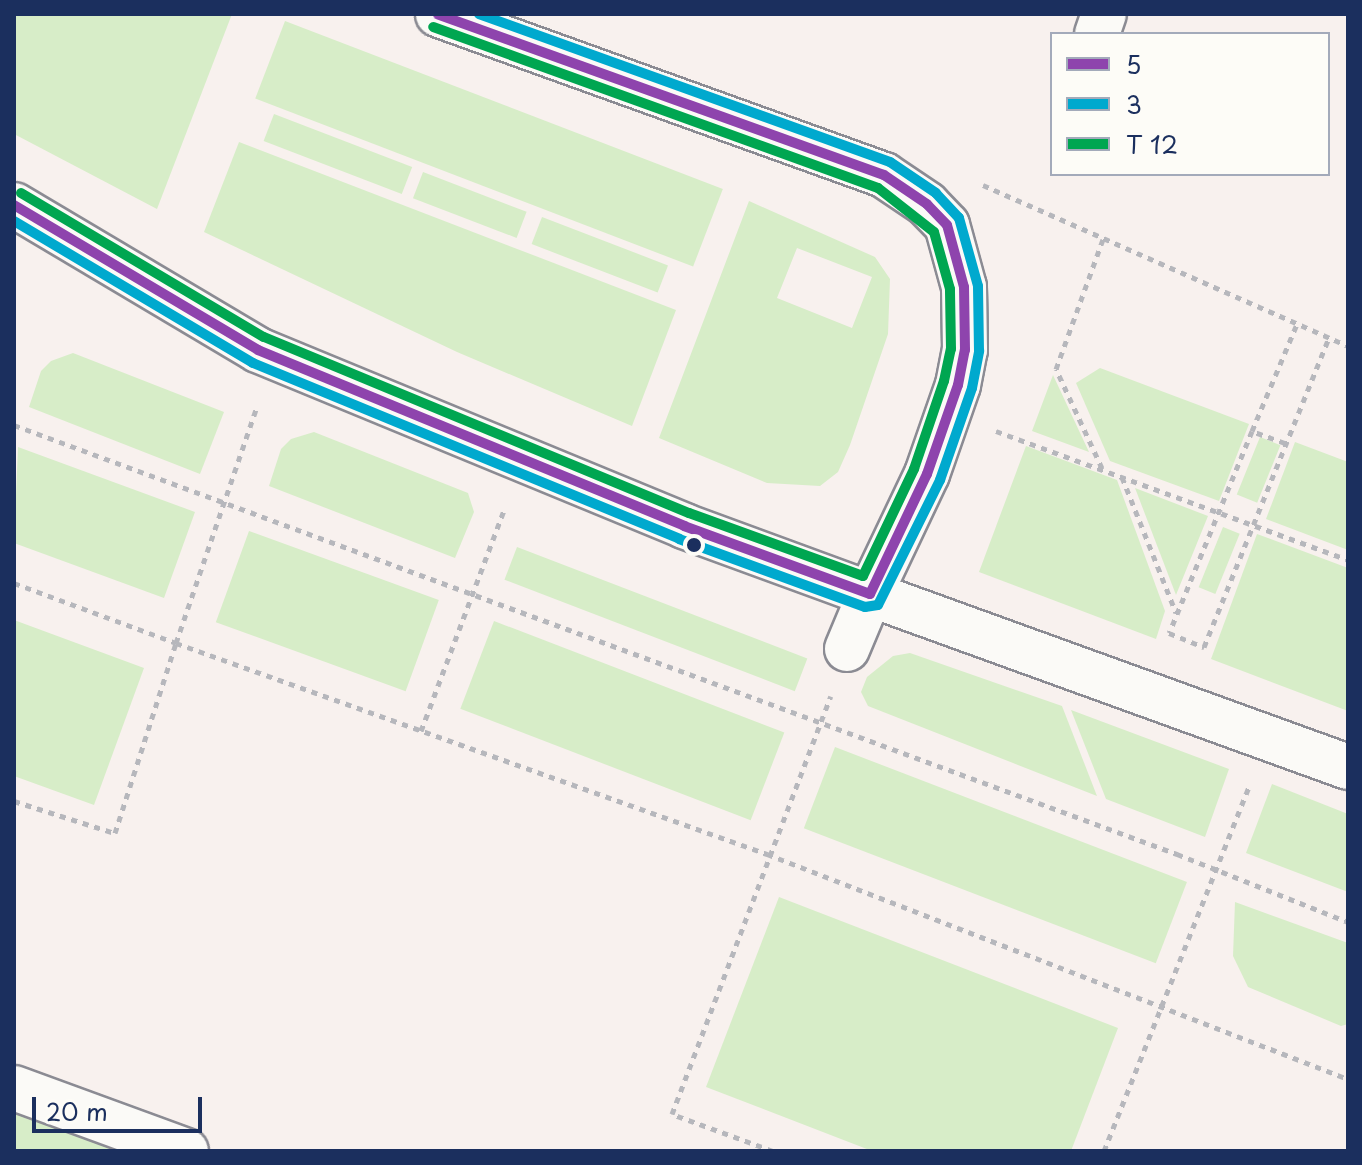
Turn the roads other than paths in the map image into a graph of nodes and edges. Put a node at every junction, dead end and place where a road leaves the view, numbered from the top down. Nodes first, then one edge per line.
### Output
1 (438, 14) edge
2 (14, 205) edge
3 (870, 594) junction
4 (847, 649) road end
5 (1348, 767) edge
6 (14, 1088) edge
7 (186, 1151) edge

1 - 3 street
2 - 3 street
3 - 4 street
3 - 5 street
6 - 7 street

